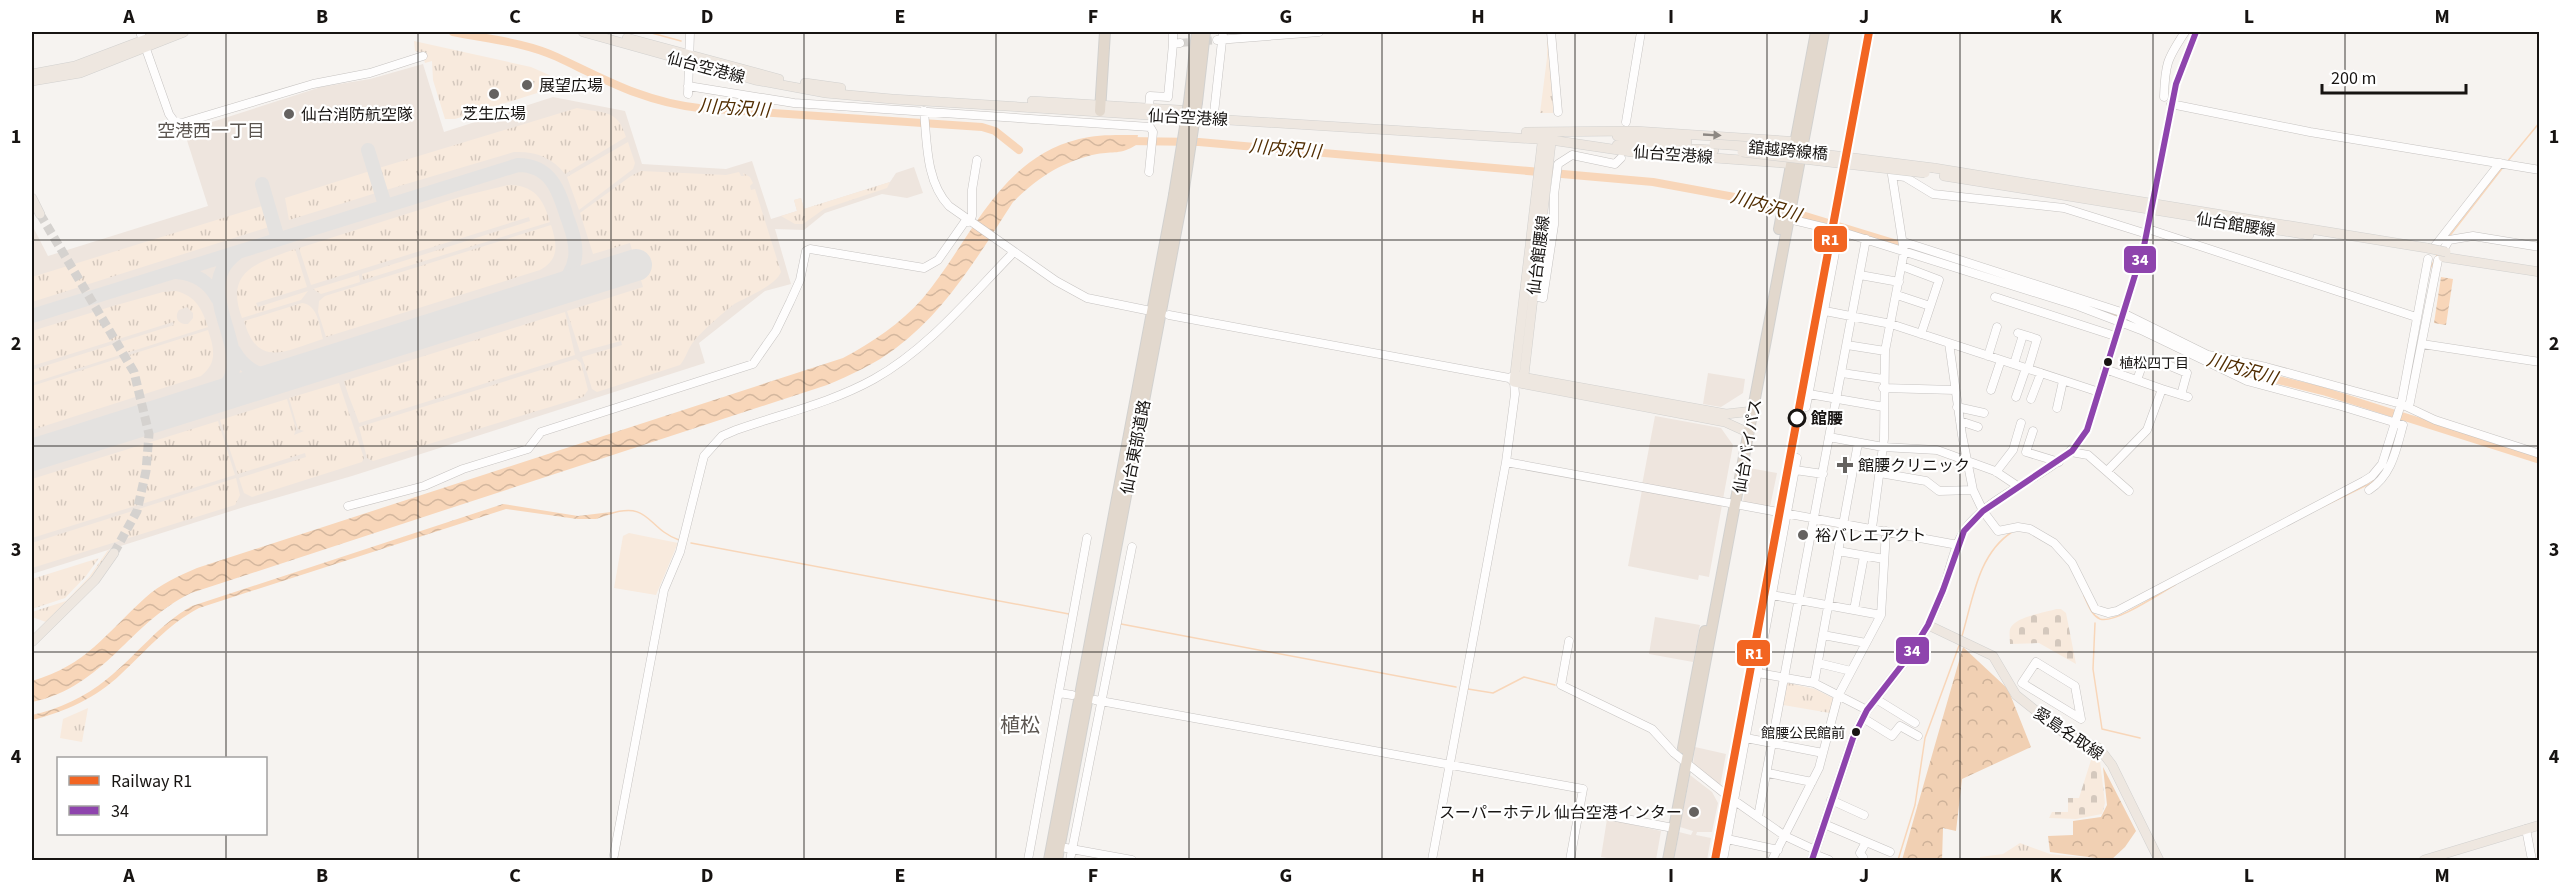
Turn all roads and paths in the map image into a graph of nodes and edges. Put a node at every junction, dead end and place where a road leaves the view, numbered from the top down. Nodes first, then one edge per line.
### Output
1 (165, 32) edge
2 (184, 32) edge
3 (584, 32) edge
4 (605, 32) edge
5 (690, 32) edge
6 (1098, 32) edge
7 (1105, 32) edge
8 (1173, 32) edge
9 (1190, 32) edge
10 (1197, 32) edge
11 (1205, 32) edge
12 (1319, 32) edge
13 (1551, 32) edge
14 (1641, 32) edge
15 (1816, 32) edge
16 (1824, 32) edge
17 (2185, 32) edge
18 (2196, 32) edge
19 (1221, 37) edge
20 (143, 40) edge
21 (2179, 40) junction
22 (2189, 45) junction
23 (423, 56) dead end
24 (688, 59) junction
25 (32, 74) edge
26 (32, 81) edge
27 (2164, 97) dead end
28 (1191, 102) junction
29 (2171, 104) junction
30 (1096, 108) junction
31 (1149, 108) junction
32 (1558, 112) dead end
33 (924, 113) junction
34 (1214, 113) junction
35 (1626, 122) dead end
36 (1570, 131) junction
37 (1547, 136) junction
38 (1569, 142) junction
39 (1799, 142) junction
40 (1714, 147) junction
41 (1621, 158) dead end
42 (977, 160) dead end
43 (1795, 164) junction
44 (2503, 164) junction
45 (1548, 165) junction
46 (2540, 170) edge
47 (1934, 171) joint
48 (1149, 172) dead end
49 (1546, 194) junction
50 (1179, 195) junction
51 (32, 198) edge
52 (2152, 206) junction
53 (1787, 212) junction
54 (40, 214) tunnel mouth
55 (968, 222) junction
56 (1839, 231) junction
57 (2148, 231) junction
58 (1866, 239) junction
59 (2444, 246) junction
60 (1904, 247) junction
61 (2540, 247) edge
62 (2429, 252) junction
63 (1013, 253) junction
64 (1902, 266) junction
65 (2540, 267) edge
66 (2540, 272) edge
67 (1860, 275) junction
68 (1899, 282) junction
69 (1897, 296) junction
70 (1995, 297) dead end
71 (1930, 306) junction
72 (1146, 310) dead end
73 (1825, 311) junction
74 (1169, 315) dead end
75 (1851, 317) junction
76 (2122, 317) junction
77 (2416, 317) junction
78 (1891, 324) junction
79 (1997, 327) dead end
80 (1921, 334) junction
81 (2115, 336) junction
82 (1949, 343) junction
83 (2422, 344) junction
84 (1847, 345) junction
85 (1885, 351) junction
86 (1988, 356) junction
87 (2001, 360) junction
88 (2540, 362) edge
89 (2014, 364) junction
90 (2027, 369) junction
91 (2105, 369) junction
92 (1842, 373) junction
93 (2041, 374) junction
94 (1517, 379) junction
95 (2137, 380) junction
96 (2063, 381) junction
97 (1883, 384) junction
98 (2162, 389) junction
99 (1955, 390) junction
100 (1991, 390) dead end
101 (2099, 392) junction
102 (1809, 394) junction
103 (2016, 398) dead end
104 (1837, 399) junction
105 (2031, 399) dead end
106 (2404, 406) junction
107 (1884, 407) junction
108 (1957, 407) junction
109 (1806, 408) dead end
110 (2056, 408) dead end
111 (1750, 411) junction
112 (1984, 413) dead end
113 (1960, 421) junction
114 (2397, 422) junction
115 (2021, 423) dead end
116 (1978, 427) dead end
117 (2033, 431) dead end
118 (1746, 433) junction
119 (1829, 437) junction
120 (1858, 443) junction
121 (1883, 447) junction
122 (2071, 452) junction
123 (2540, 454) edge
124 (1797, 458) dead end
125 (1967, 460) junction
126 (1506, 462) junction
127 (2059, 462) junction
128 (1795, 470) junction
129 (2107, 471) junction
130 (1880, 472) junction
131 (1996, 472) junction
132 (1823, 474) junction
133 (2019, 487) junction
134 (1972, 490) junction
135 (2368, 490) dead end
136 (2129, 491) dead end
137 (1732, 503) junction
138 (348, 506) dead end
139 (1983, 511) junction
140 (1787, 513) junction
141 (1815, 518) junction
142 (1843, 524) junction
143 (1872, 528) junction
144 (1886, 531) junction
145 (1087, 538) dead end
146 (1958, 545) junction
147 (1132, 547) dead end
148 (1838, 551) junction
149 (114, 553) tunnel mouth
150 (1864, 556) junction
151 (1884, 559) junction
152 (1772, 595) junction
153 (1800, 600) junction
154 (1828, 606) junction
155 (1854, 610) junction
156 (1881, 615) junction
157 (1928, 625) junction
158 (1823, 635) junction
159 (1569, 641) dead end
160 (32, 642) edge
161 (1866, 643) junction
162 (1818, 663) junction
163 (1851, 671) junction
164 (1758, 673) junction
165 (1785, 678) junction
166 (1814, 683) junction
167 (1059, 693) junction
168 (1072, 695) dead end
169 (1838, 696) junction
170 (1876, 699) junction
171 (1098, 700) junction
172 (2054, 704) junction
173 (1865, 714) junction
174 (2044, 717) junction
175 (1915, 723) dead end
176 (1918, 736) dead end
177 (1746, 738) junction
178 (1773, 744) junction
179 (1822, 753) junction
180 (1684, 760) junction
181 (1449, 765) junction
182 (1768, 773) junction
183 (1812, 782) junction
184 (1734, 800) junction
185 (1831, 800) junction
186 (1579, 810) junction
187 (1864, 815) dead end
188 (1758, 817) junction
189 (1824, 824) junction
190 (2540, 825) edge
191 (1668, 827) junction
192 (2526, 830) junction
193 (1785, 836) junction
194 (1726, 839) junction
195 (1866, 842) junction
196 (1069, 849) junction
197 (1778, 850) junction
198 (1890, 852) dead end
199 (1814, 855) edge
200 (1863, 857) dead end
201 (613, 861) edge
202 (1028, 861) edge
203 (1049, 861) edge
204 (1057, 861) edge
205 (1070, 861) edge
206 (1132, 861) edge
207 (1432, 861) edge
208 (1570, 861) edge
209 (1661, 861) edge
210 (1668, 861) edge
211 (1723, 861) edge
212 (1772, 861) edge
213 (1829, 861) edge
214 (2159, 861) edge
215 (2424, 861) edge
216 (2532, 861) edge

1 - 20 main road
2 - 20 main road
3 - 24 main road, 仙台空港線
4 - 24 main road, 仙台空港線
5 - 24 street
6 - 30 highway
7 - 30 highway
8 - 31 street
9 - 28 highway
10 - 28 highway, 仙台東部道路
11 - 28 highway, 仙台東部道路
12 - 19 street
13 - 32 street
14 - 35 street
15 - 39 highway, 仙台バイパス
16 - 39 highway, 仙台バイパス
17 - 21 street
18 - 22 street
19 - 34 street
20 - 23 street
20 - 25 main road
20 - 26 main road
21 - 22 street
21 - 27 street
22 - 29 street
24 - 30 main road, 仙台空港線
24 - 33 street
28 - 50 highway, 仙台東部道路, bridge
28 - 50 highway, 仙台東部道路, bridge
29 - 44 street
29 - 52 street
30 - 31 main road, 仙台空港線
30 - 37 main road, 仙台空港線
31 - 34 main road, 仙台空港線
33 - 48 street
33 - 55 street
34 - 37 main road, 仙台空港線
36 - 37 main road, 仙台空港線
36 -> 39 main road, 仙台空港線
36 - 40 main road
37 - 38 main road, 仙台空港線
37 - 45 main road, 仙台館腰線
38 - 40 main road
38 - 43 main road, 仙台空港線
39 - 43 highway, 仙台バイパス
40 - 47 main road, 舘越跨線橋, bridge
41 - 45 street
42 - 55 street
43 - 53 highway, 仙台バイパス
44 - 46 street
44 - 59 street
45 - 49 main road, 仙台館腰線
47 - 52 main road, 仙台館腰線
49 - 94 main road, 仙台館腰線
49 - 94 main road, 仙台館腰線
50 - 203 highway, 仙台東部道路
50 - 204 highway, 仙台東部道路
51 - 54 main road
52 - 57 street
52 - 62 main road, 仙台館腰線
53 - 56 street
53 - 111 highway, 仙台バイパス
55 - 63 street
55 - 138 street
56 - 58 street
56 - 73 street
57 - 60 street
57 - 76 street
57 - 77 street
58 - 60 street
58 - 67 street
59 - 61 street
59 - 62 main road, 仙台館腰線, bridge
59 - 62 street
59 - 65 main road, 仙台館腰線
59 - 66 main road, 仙台館腰線
59 - 83 street
60 - 64 street
60 - 76 street
62 - 77 street
63 - 72 street
63 - 201 street
64 - 68 street
64 - 71 street
67 - 68 street
67 - 75 street
68 - 69 street
69 - 71 street
69 - 78 street
70 - 81 street
71 - 80 street
73 - 75 street
73 - 102 street
74 - 94 street
75 - 78 street
75 - 84 street
76 - 81 street
76 - 106 street
76 - 114 street
77 - 106 street
78 - 80 street
78 - 85 street
79 - 86 street
80 - 82 street
81 - 91 street
82 - 86 street
82 - 99 street
83 - 88 street
83 - 106 street
84 - 85 street
84 - 92 street
85 - 97 street
86 - 87 street
87 - 89 street
87 - 100 street
89 - 90 street
89 - 90 street
90 - 93 street
90 - 103 street
91 - 95 street
91 - 101 street
92 - 97 street
92 - 104 street
93 - 96 street
93 - 105 street
94 - 111 main road
94 - 118 main road
94 - 126 street
95 - 98 street
95 - 98 street
96 - 101 street
96 - 110 street
97 - 99 street
97 - 107 street
98 - 129 street
99 - 108 street
101 - 122 street
102 - 104 street
102 - 109 street
104 - 107 street
104 - 119 street
106 - 114 street
106 - 123 street
107 - 121 street
108 - 112 street
108 - 113 street
111 - 118 highway, 仙台バイパス
113 - 116 street
113 - 125 street
114 - 135 street
114 - 139 street
115 - 131 street
117 - 127 street
118 - 137 highway, 仙台バイパス
119 - 120 street
119 - 132 street
120 - 121 street
120 - 142 street
121 - 125 street
121 - 130 street
122 - 127 street
122 - 129 street
124 - 128 street
125 - 131 street
125 - 134 street
126 - 137 street
126 - 181 street
127 - 133 street
128 - 132 street
128 - 140 street
129 - 136 street
130 - 134 street
130 - 143 street
131 - 133 street
132 - 141 street
133 - 139 street
134 - 139 street
137 - 140 street
137 - 180 highway, 仙台バイパス
139 - 146 street
140 - 141 street
140 - 152 street
141 - 142 street
141 - 153 street
142 - 143 street
142 - 148 street
143 - 144 street
144 - 146 street
144 - 151 street
145 - 167 street
146 - 157 street
147 - 171 street
148 - 150 street
148 - 154 street
149 - 160 main road
150 - 151 street
150 - 155 street
151 - 156 street
152 - 153 street
152 - 164 street
153 - 154 street
153 - 165 street
154 - 155 street
154 - 158 street
155 - 156 street
156 - 161 street
157 - 170 main road
157 - 174 main road, 愛島名取線
158 - 161 street
158 - 162 street
159 - 180 street
161 - 163 street
162 - 163 street
162 - 166 street
163 - 169 street
164 - 165 street
164 - 177 street
165 - 166 street
165 - 178 street
166 - 169 street
167 - 168 street
167 - 202 street
169 - 173 street
169 - 179 street
170 - 173 main road
170 - 175 street
171 - 181 street
171 - 196 street
172 - 172 street
172 - 174 street
173 - 176 street
173 - 185 main road
174 - 214 main road, 愛島名取線
177 - 178 street
177 - 184 street
178 - 179 street
178 - 182 street
179 - 183 street
180 - 184 street
180 - 191 highway, 仙台バイパス
180 - 210 highway, 仙台バイパス
181 - 186 street
181 - 207 street
182 - 183 street
182 - 188 street
183 - 193 street
184 - 188 street
184 - 194 street
185 - 187 street
185 - 189 main road
186 - 191 street
186 - 208 street
188 - 193 street
189 - 195 street
189 - 199 main road
190 - 192 main road
191 - 209 highway, 仙台バイパス
192 - 215 main road
192 - 216 street
193 - 197 street
193 - 199 street
194 - 197 street
194 - 211 street
195 - 198 street
195 - 200 street
196 - 205 street
196 - 206 street
197 - 212 street
199 - 213 street

